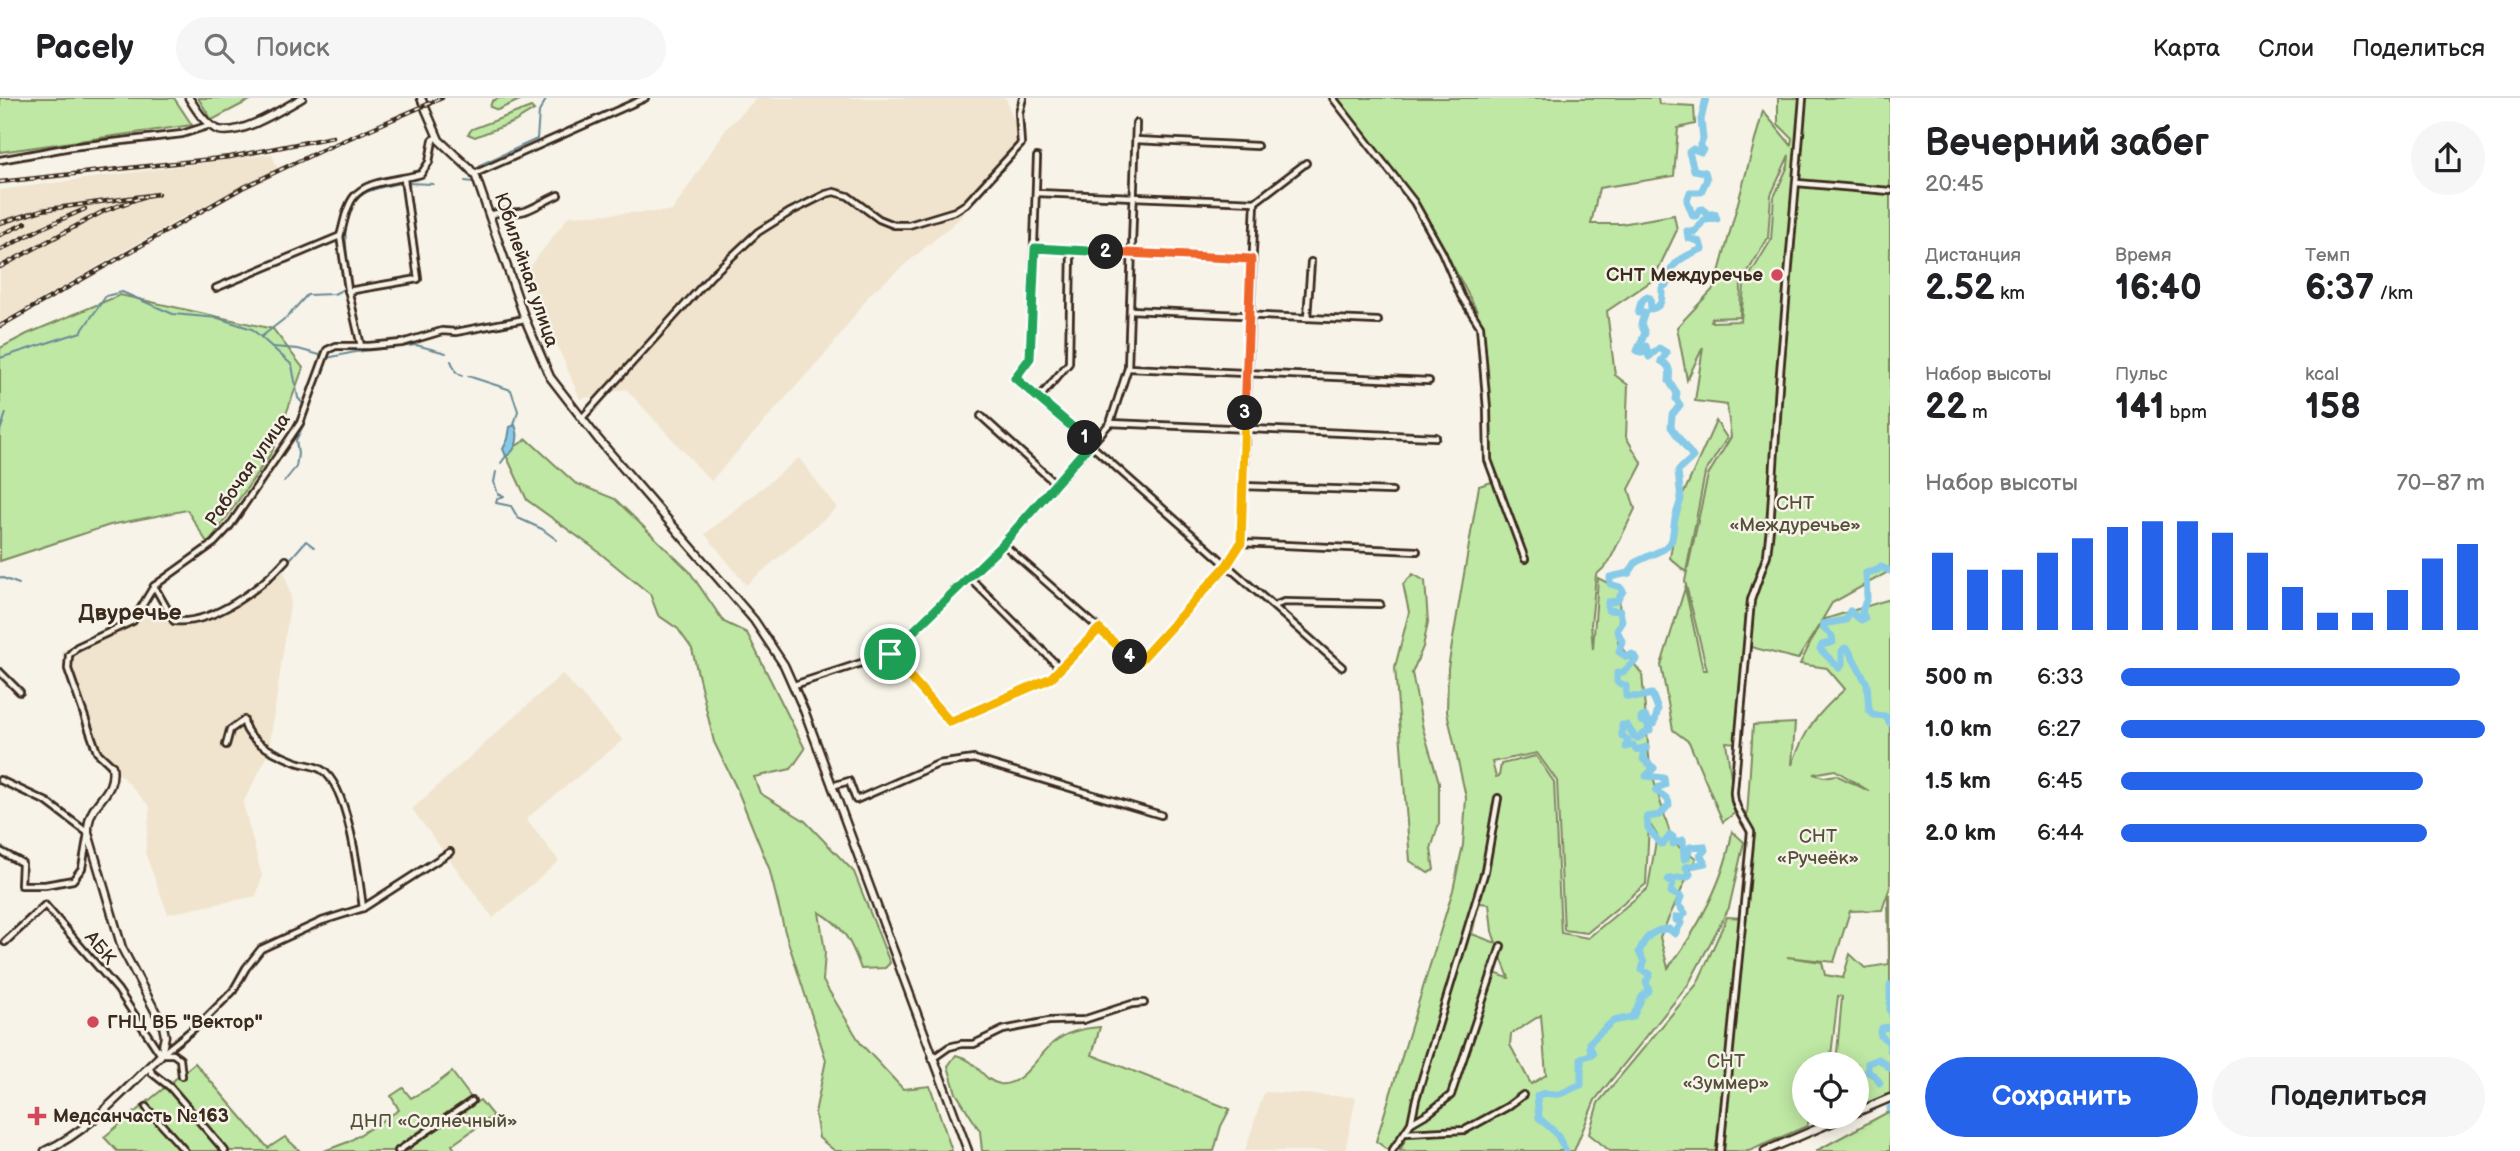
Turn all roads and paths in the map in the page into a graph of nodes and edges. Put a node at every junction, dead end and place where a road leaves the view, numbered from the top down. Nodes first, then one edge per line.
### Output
1 (189, 98) edge
2 (302, 98) edge
3 (421, 98) edge
4 (645, 98) edge
5 (1023, 98) edge
6 (1332, 98) edge
7 (1804, 98) edge
8 (1136, 123) dead end
9 (211, 125) junction
10 (436, 137) junction
11 (1136, 140) junction
12 (1257, 146) dead end
13 (1037, 157) dead end
14 (0, 160) edge
15 (1306, 163) dead end
16 (474, 174) junction
17 (404, 179) junction
18 (1797, 183) junction
19 (1890, 191) edge
20 (1037, 193) junction
21 (558, 195) dead end
22 (1134, 196) junction
23 (1255, 202) junction
24 (490, 215) junction
25 (341, 236) junction
26 (1035, 248) junction
27 (1071, 250) junction
28 (1132, 252) junction
29 (1251, 259) junction
30 (1311, 262) dead end
31 (216, 288) dead end
32 (348, 291) junction
33 (1130, 310) junction
34 (1250, 316) junction
35 (1307, 318) junction
36 (525, 319) junction
37 (1378, 321) dead end
38 (361, 346) junction
39 (1128, 368) junction
40 (1247, 372) junction
41 (1429, 381) dead end
42 (1039, 398) junction
43 (981, 416) dead end
44 (581, 419) junction
45 (1110, 423) junction
46 (1244, 429) junction
47 (1436, 437) dead end
48 (1091, 443) junction
49 (1056, 484) junction
50 (1243, 486) junction
51 (1392, 491) dead end
52 (1241, 543) junction
53 (1003, 544) junction
54 (1417, 551) dead end
55 (1525, 559) dead end
56 (286, 560) dead end
57 (1227, 565) junction
58 (969, 577) junction
59 (154, 586) junction
60 (1380, 604) dead end
61 (1274, 606) junction
62 (1099, 629) junction
63 (890, 654) junction
64 (1342, 667) dead end
65 (1060, 668) junction
66 (0, 672) edge
67 (794, 685) junction
68 (20, 692) dead end
69 (226, 745) dead end
70 (113, 766) joint
71 (0, 780) edge
72 (832, 786) junction
73 (1498, 799) dead end
74 (1161, 815) dead end
75 (88, 833) junction
76 (0, 851) edge
77 (450, 852) dead end
78 (363, 908) junction
79 (5, 942) dead end
80 (1501, 946) dead end
81 (1144, 1003) dead end
82 (161, 1055) junction
83 (932, 1059) junction
84 (149, 1067) junction
85 (182, 1076) dead end
86 (1523, 1095) dead end
87 (1890, 1098) edge
88 (472, 1101) dead end
89 (146, 1107) dead end
90 (1869, 1107) edge
91 (1410, 1123) junction
92 (1817, 1129) edge
93 (1405, 1133) junction
94 (45, 1151) edge
95 (185, 1151) edge
96 (225, 1151) edge
97 (398, 1151) edge
98 (968, 1151) edge
99 (1392, 1151) edge
100 (1720, 1151) edge
101 (1765, 1151) edge

1 - 9 main road
2 - 9 main road
3 - 10 main road, Юбилейная улица
4 - 16 street
5 - 44 street
6 - 55 street
7 - 18 street
8 - 11 street
9 - 14 street
10 - 16 main road, Юбилейная улица
10 - 17 street
11 - 12 street
11 - 22 street
13 - 20 street
15 - 23 street
16 - 24 main road, Юбилейная улица
17 - 25 street
17 - 32 street
18 - 19 street
18 - 100 street
20 - 22 street
20 - 26 street
21 - 24 street
22 - 23 street
22 - 28 street
23 - 29 street
24 - 36 main road, Юбилейная улица
25 - 31 street
25 - 32 street
26 - 27 street
26 - 42 street
27 - 28 street
27 - 42 street
28 - 29 street
28 - 33 street
29 - 34 street
30 - 35 street
32 - 38 street
33 - 34 street
33 - 39 street
34 - 35 street
34 - 40 street
35 - 37 street
36 - 38 street, Рабочая улица
36 - 44 main road, Юбилейная улица
38 - 59 street, Рабочая улица
39 - 40 street
39 - 45 street
40 - 41 street
40 - 46 street
42 - 48 street
43 - 49 street
44 - 67 main road, Юбилейная улица
45 - 46 street
45 - 48 street
46 - 47 street
46 - 50 street
48 - 49 street
48 - 57 street
49 - 53 street
50 - 51 street
50 - 52 street
52 - 54 street
52 - 57 street
53 - 58 street
53 - 62 street
56 - 59 street
57 - 61 street
57 - 62 street
58 - 63 street
58 - 65 street
59 - 70 street, Рабочая улица
60 - 61 street
61 - 64 street
62 - 65 street
63 - 65 street
63 - 67 street
66 - 68 street
67 - 72 main road, Юбилейная улица
69 - 78 street
70 - 75 main road
71 - 75 street
72 - 74 street
72 - 83 main road, Юбилейная улица
73 - 91 street
75 - 76 street
75 - 82 main road
77 - 78 street
78 - 82 street
79 - 82 street, АБК
80 - 91 street
81 - 83 street
82 - 84 main road
82 - 85 street
83 - 98 main road, Юбилейная улица
84 - 94 main road
84 - 96 street
86 - 93 street
87 - 90 main road
88 - 97 street
89 - 95 street
91 - 93 street
92 - 101 main road
93 - 99 street

